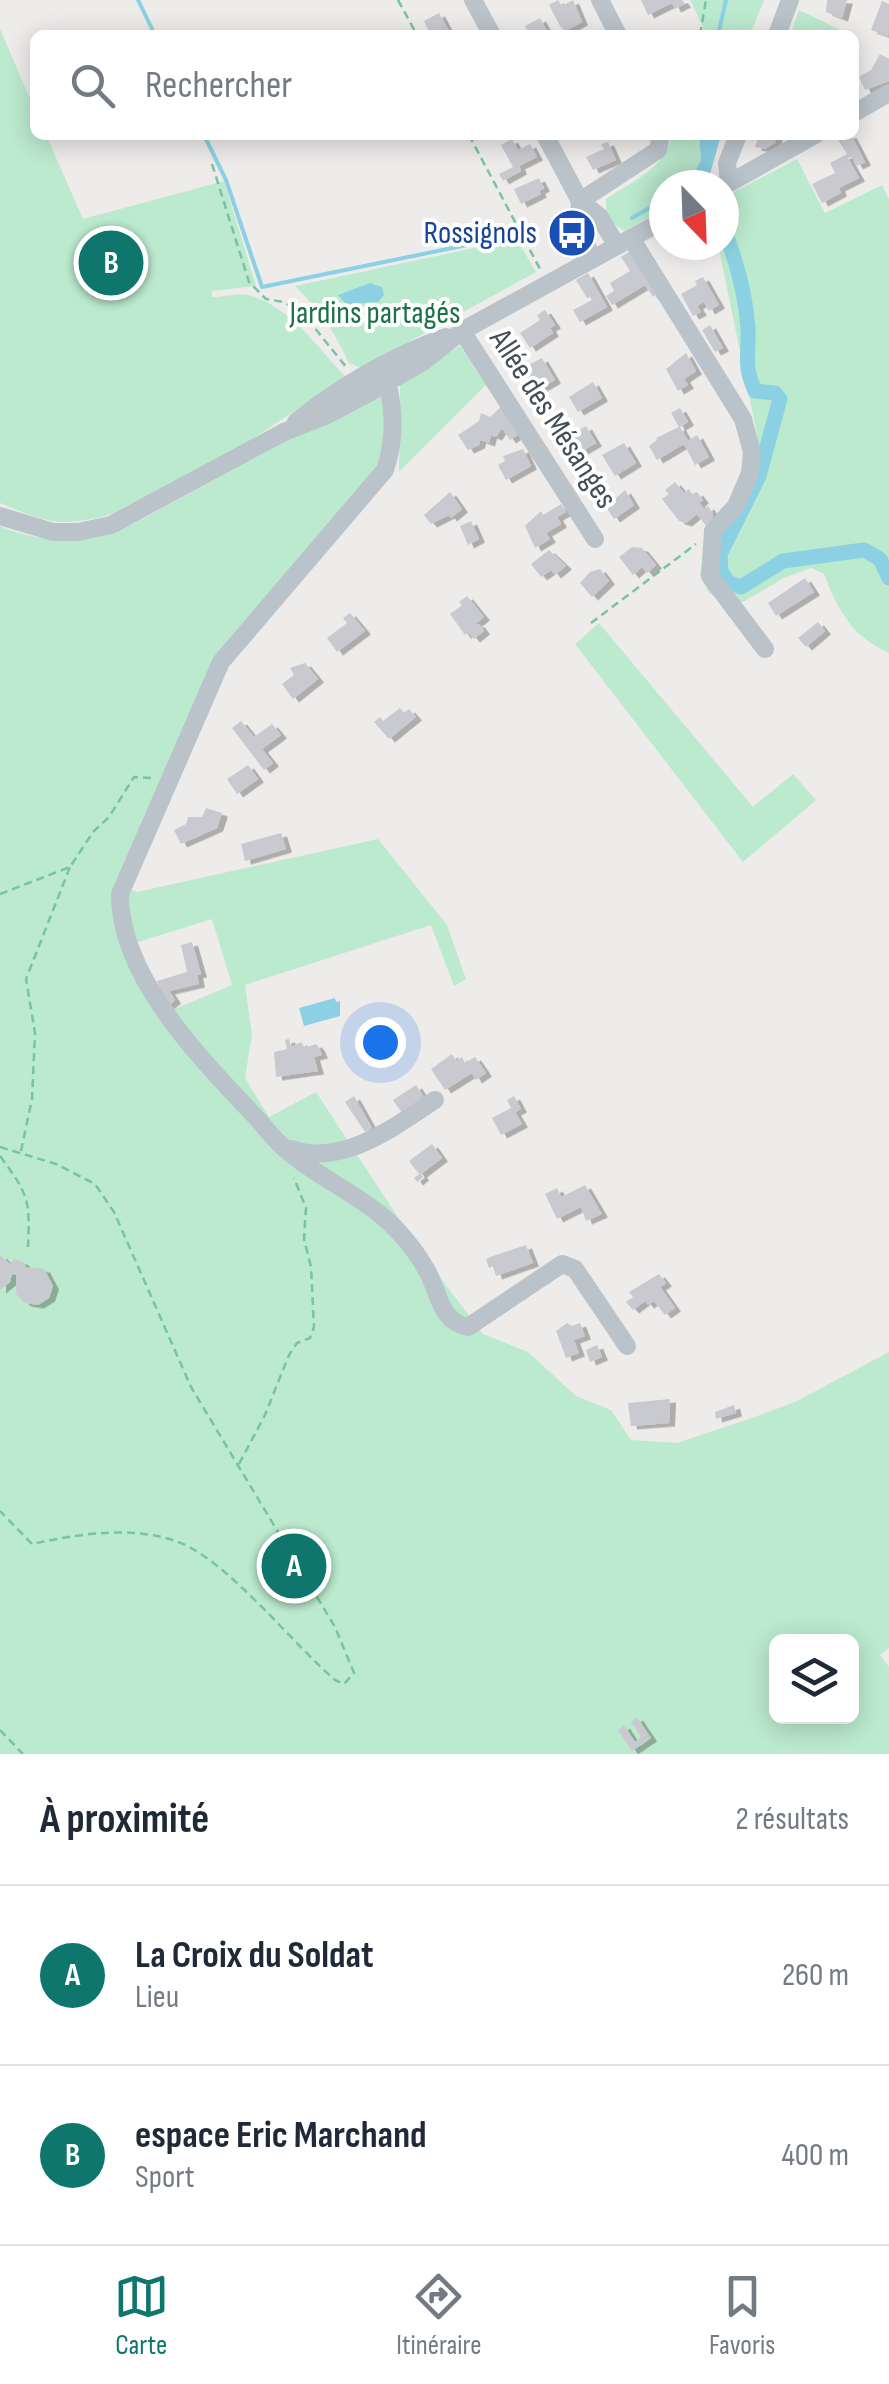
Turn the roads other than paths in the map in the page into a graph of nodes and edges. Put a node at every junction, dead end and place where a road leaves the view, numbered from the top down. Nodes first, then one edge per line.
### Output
1 (472, 0) edge
2 (600, 0) edge
3 (790, 0) edge
4 (489, 30) edge
5 (615, 30) edge
6 (778, 30) edge
7 (889, 93) edge
8 (859, 110) edge
9 (548, 140) edge
10 (660, 140) edge
11 (736, 140) edge
12 (805, 140) edge
13 (727, 170) edge
14 (739, 177) edge
15 (580, 201) junction
16 (649, 228) edge
17 (624, 242) junction
18 (593, 259) junction
19 (462, 331) junction
20 (385, 375) junction
21 (284, 432) junction
22 (0, 516) edge
23 (595, 539) dead end
24 (765, 648) dead end
25 (435, 1100) dead end
26 (281, 1146) junction
27 (627, 1346) dead end

1 - 4 street
2 - 5 street
3 - 6 street
7 - 8 street
9 - 15 street
10 - 15 street
11 - 13 street
12 - 14 street
15 - 17 street
15 - 18 street
16 - 17 street
17 - 18 street
17 - 24 street
18 - 19 street
19 - 20 street
19 - 23 street, Allée des Mésanges
20 - 21 street
20 - 21 street
20 - 26 street
21 - 22 street
25 - 26 street
26 - 27 street

